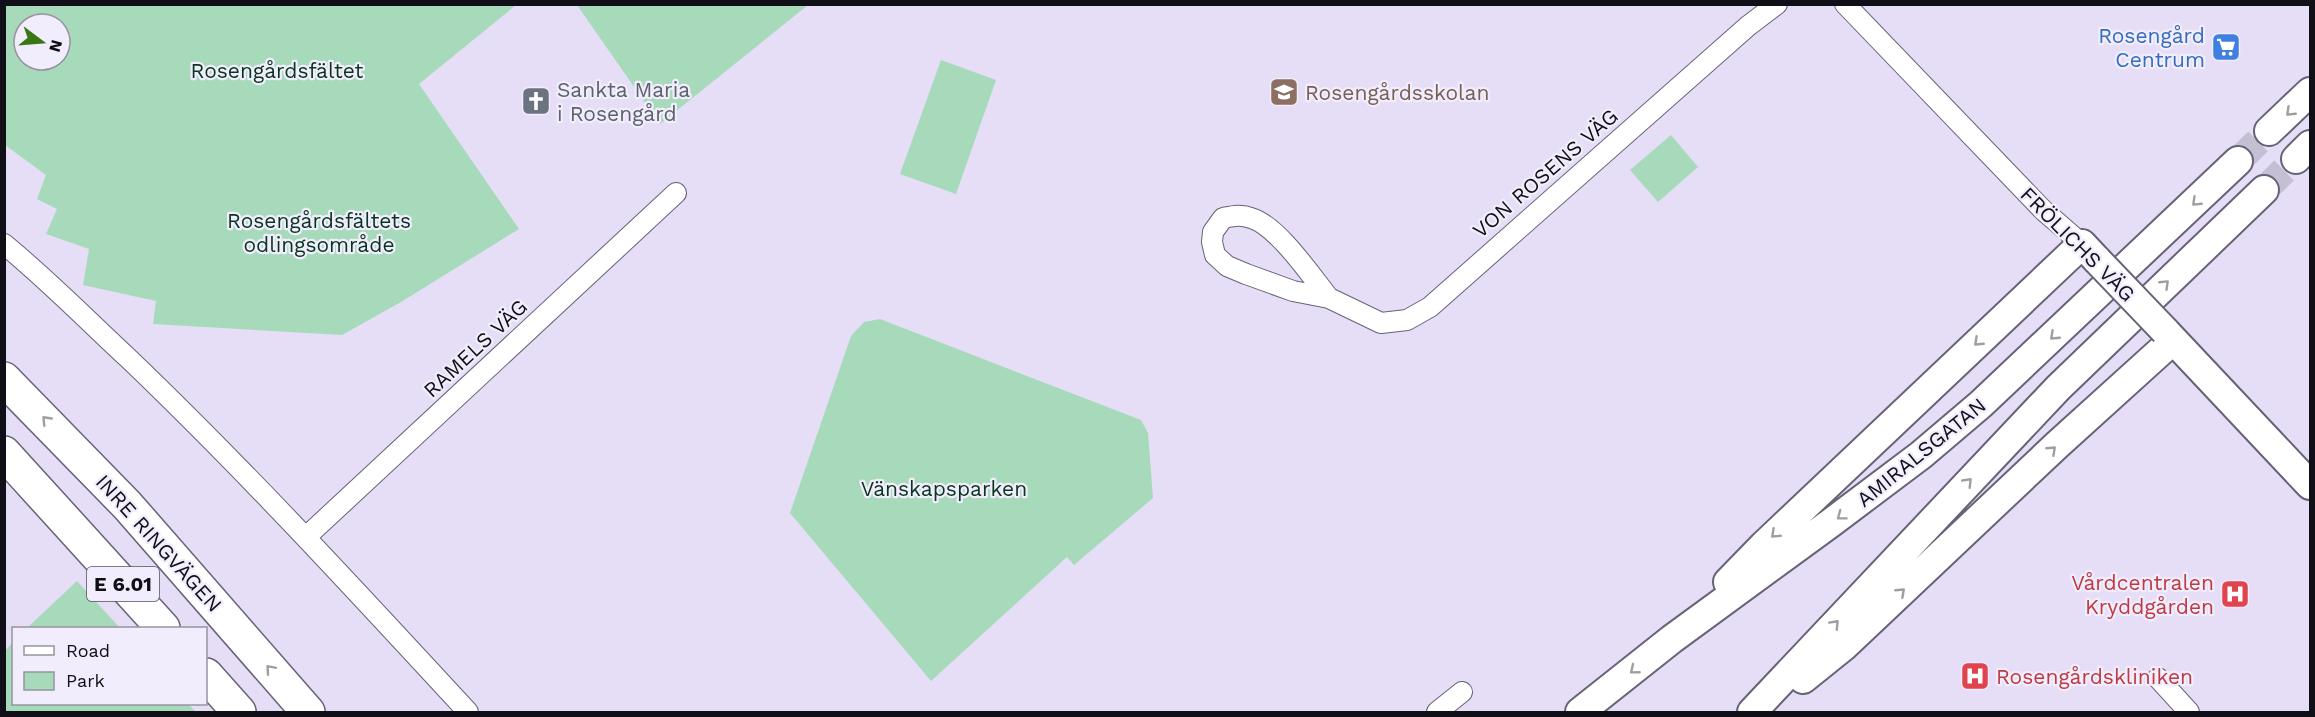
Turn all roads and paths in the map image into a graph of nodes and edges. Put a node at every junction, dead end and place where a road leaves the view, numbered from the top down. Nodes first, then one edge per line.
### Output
1 (1777, 4) edge
2 (1845, 4) edge
3 (2310, 92) edge
4 (2269, 131) tunnel mouth
5 (2238, 161) tunnel mouth
6 (2264, 190) tunnel mouth
7 (676, 193) dead end
8 (4, 244) edge
9 (2089, 252) junction
10 (1329, 298) junction
11 (2169, 336) junction
12 (4, 379) edge
13 (4, 453) edge
14 (2310, 485) edge
15 (306, 537) junction
16 (162, 627) edge
17 (1672, 639) junction
18 (207, 676) edge
19 (2158, 678) dead end
20 (1462, 692) dead end
21 (306, 708) edge
22 (239, 712) edge
23 (468, 712) edge
24 (1437, 712) edge
25 (1580, 712) edge
26 (1752, 712) edge
27 (1762, 712) edge
28 (2189, 712) edge

1 - 10 street, VON ROSENS VÄG
2 - 9 street, FRÖLICHS VÄG
3 -> 4 main road
5 -> 17 main road, AMIRALSGATAN
26 -> 6 main road
7 - 15 street, RAMELS VÄG
8 - 15 street
9 - 11 main road, FRÖLICHS VÄG, bridge
9 -> 17 main road
10 - 10 street, VON ROSENS VÄG
11 - 14 main road, FRÖLICHS VÄG
27 -> 11 main road
21 -> 12 highway, INRE RINGVÄGEN / E 6.01
13 - 16 highway, E 6.01
15 - 23 street
17 -> 25 main road, AMIRALSGATAN
18 - 22 highway
19 - 28 street
20 - 24 street

